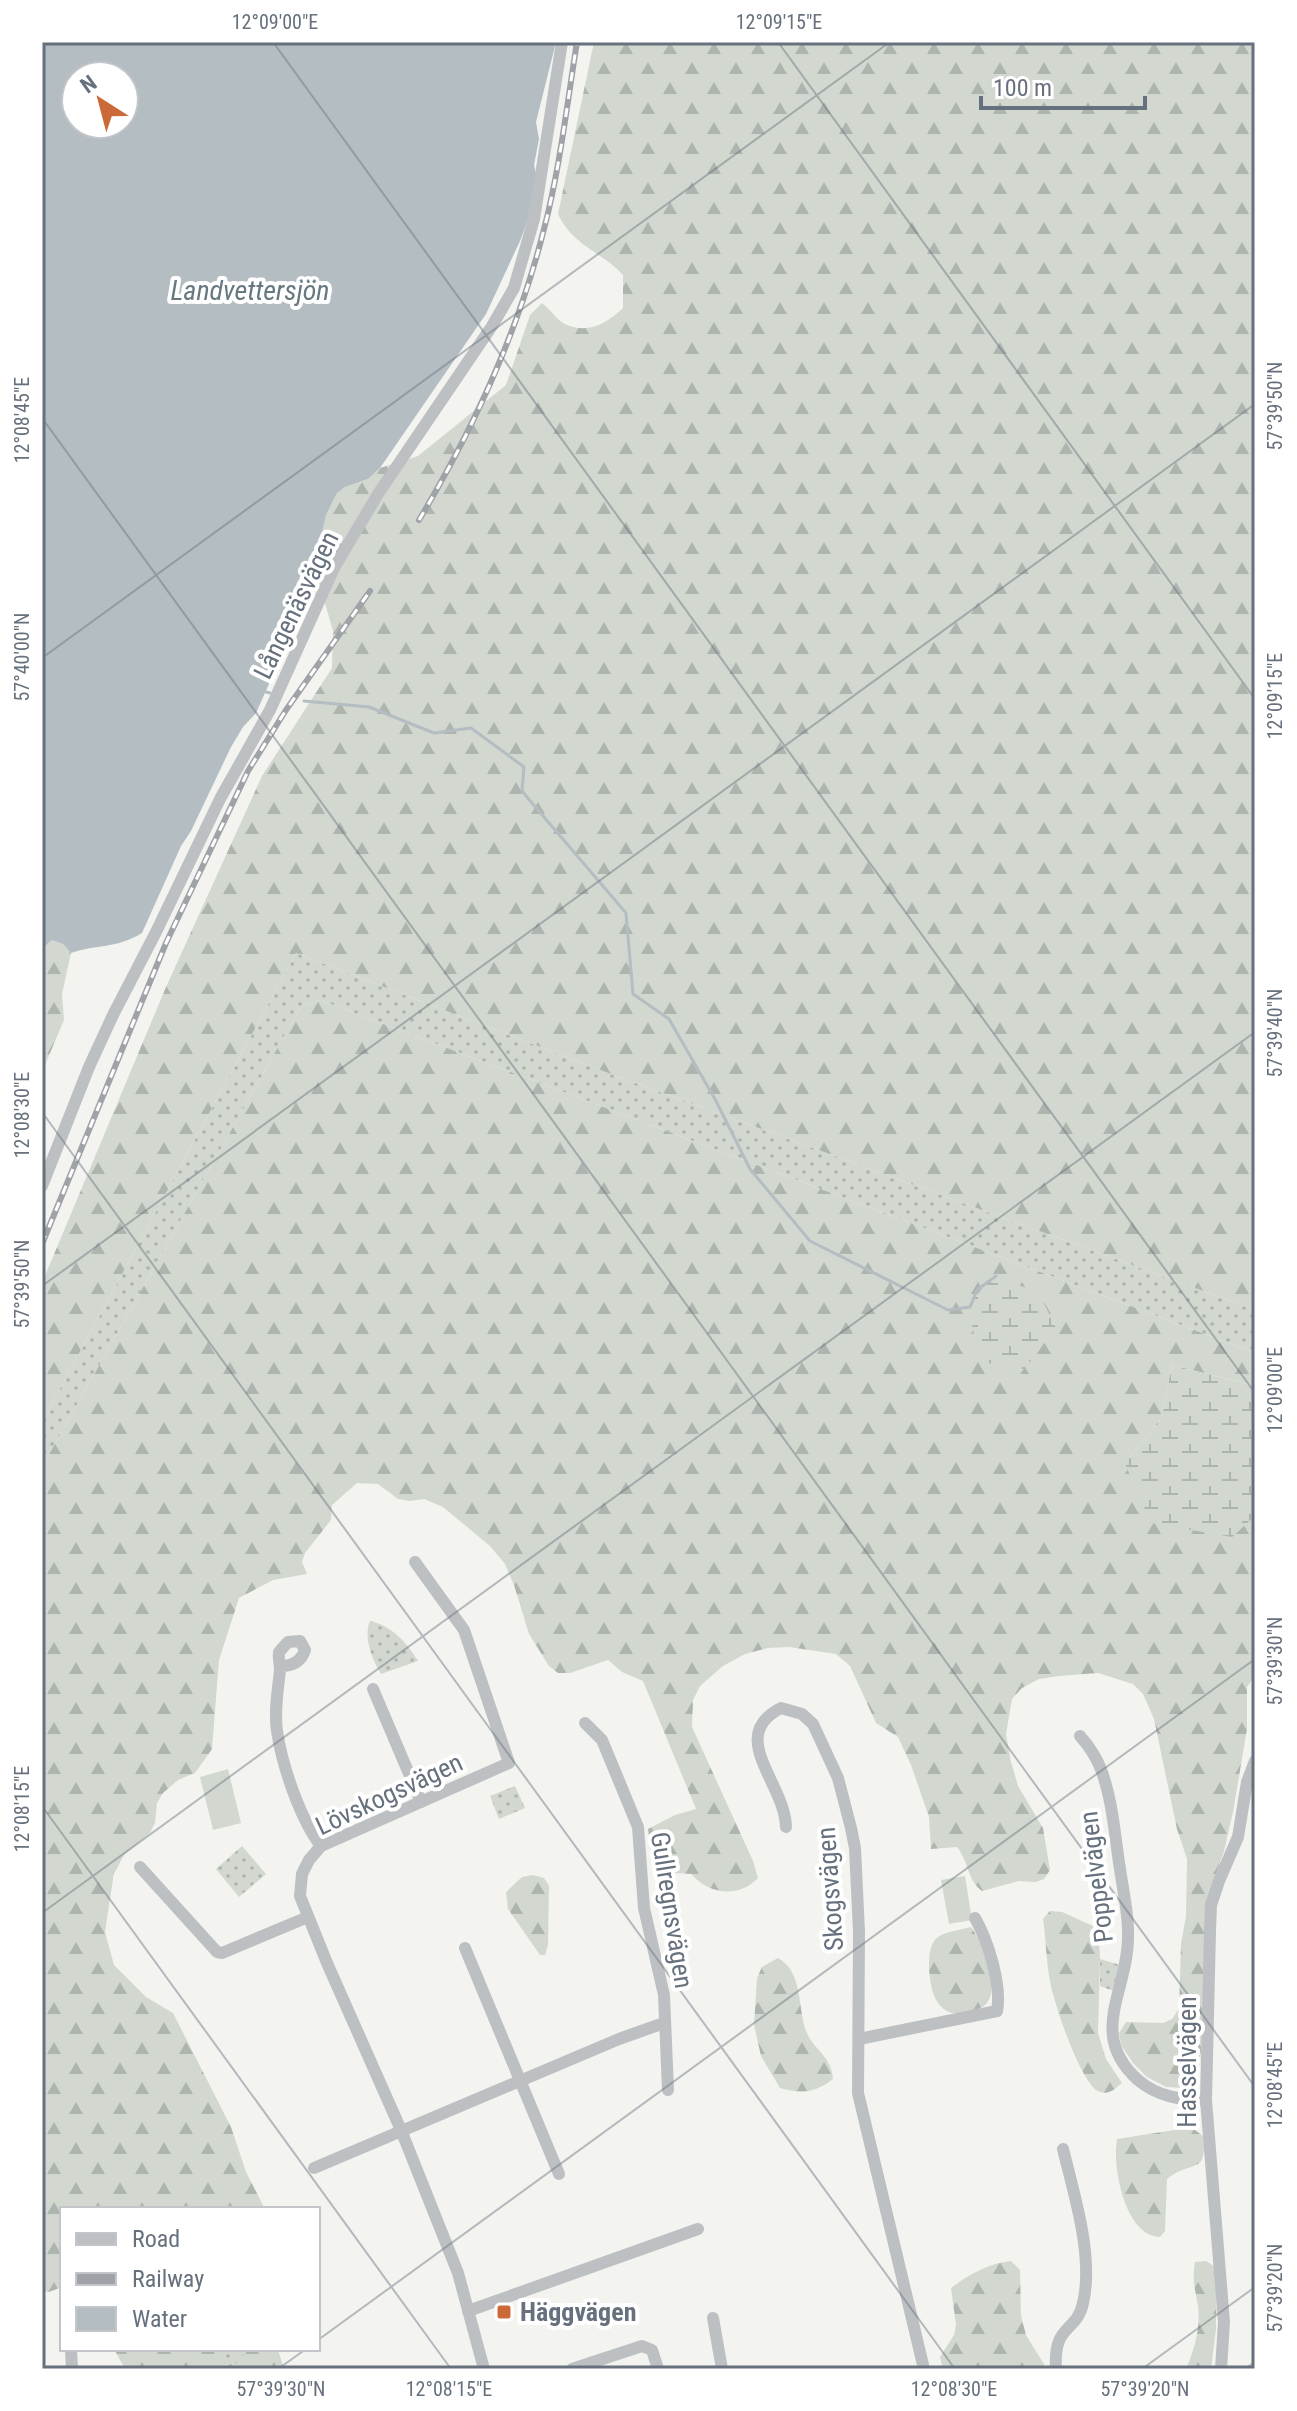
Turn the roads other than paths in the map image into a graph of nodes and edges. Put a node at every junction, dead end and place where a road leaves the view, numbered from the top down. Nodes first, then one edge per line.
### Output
1 (562, 42) edge
2 (42, 1186) edge
3 (415, 1562) dead end
4 (281, 1666) dead end
5 (373, 1689) dead end
6 (585, 1723) dead end
7 (1080, 1736) dead end
8 (1255, 1761) edge
9 (421, 1802) junction
10 (786, 1827) dead end
11 (321, 1846) junction
12 (140, 1867) dead end
13 (308, 1917) junction
14 (975, 1918) dead end
15 (465, 1948) dead end
16 (664, 2023) junction
17 (859, 2039) junction
18 (522, 2081) junction
19 (668, 2090) dead end
20 (1206, 2100) junction
21 (401, 2130) junction
22 (1063, 2149) dead end
23 (314, 2168) dead end
24 (559, 2174) dead end
25 (698, 2229) dead end
26 (468, 2311) junction
27 (713, 2318) dead end
28 (484, 2369) edge
29 (572, 2369) edge
30 (658, 2369) edge
31 (722, 2369) edge
32 (924, 2369) edge
33 (1056, 2369) edge
34 (1221, 2369) edge

1 - 2 street, Långenäsvägen
3 - 9 street, Lövskogsvägen
4 - 11 street
5 - 9 street
6 - 16 street, Gullregnsvägen
7 - 20 street, Poppelvägen
8 - 20 street, Hasselvägen
9 - 11 street, Lövskogsvägen
10 - 17 street, Skogsvägen
11 - 13 street, Lövskogsvägen
12 - 13 street
13 - 21 street, Lövskogsvägen
14 - 17 street
15 - 18 street
16 - 18 street, Gullregnsvägen
16 - 19 street, Gullregnsvägen
17 - 32 street, Skogsvägen
18 - 21 street, Gullregnsvägen
18 - 24 street
20 - 34 street, Hasselvägen
21 - 23 street
21 - 26 street, Lövskogsvägen
22 - 33 street
25 - 26 street
26 - 28 street, Lövskogsvägen
27 - 31 street
29 - 30 street

